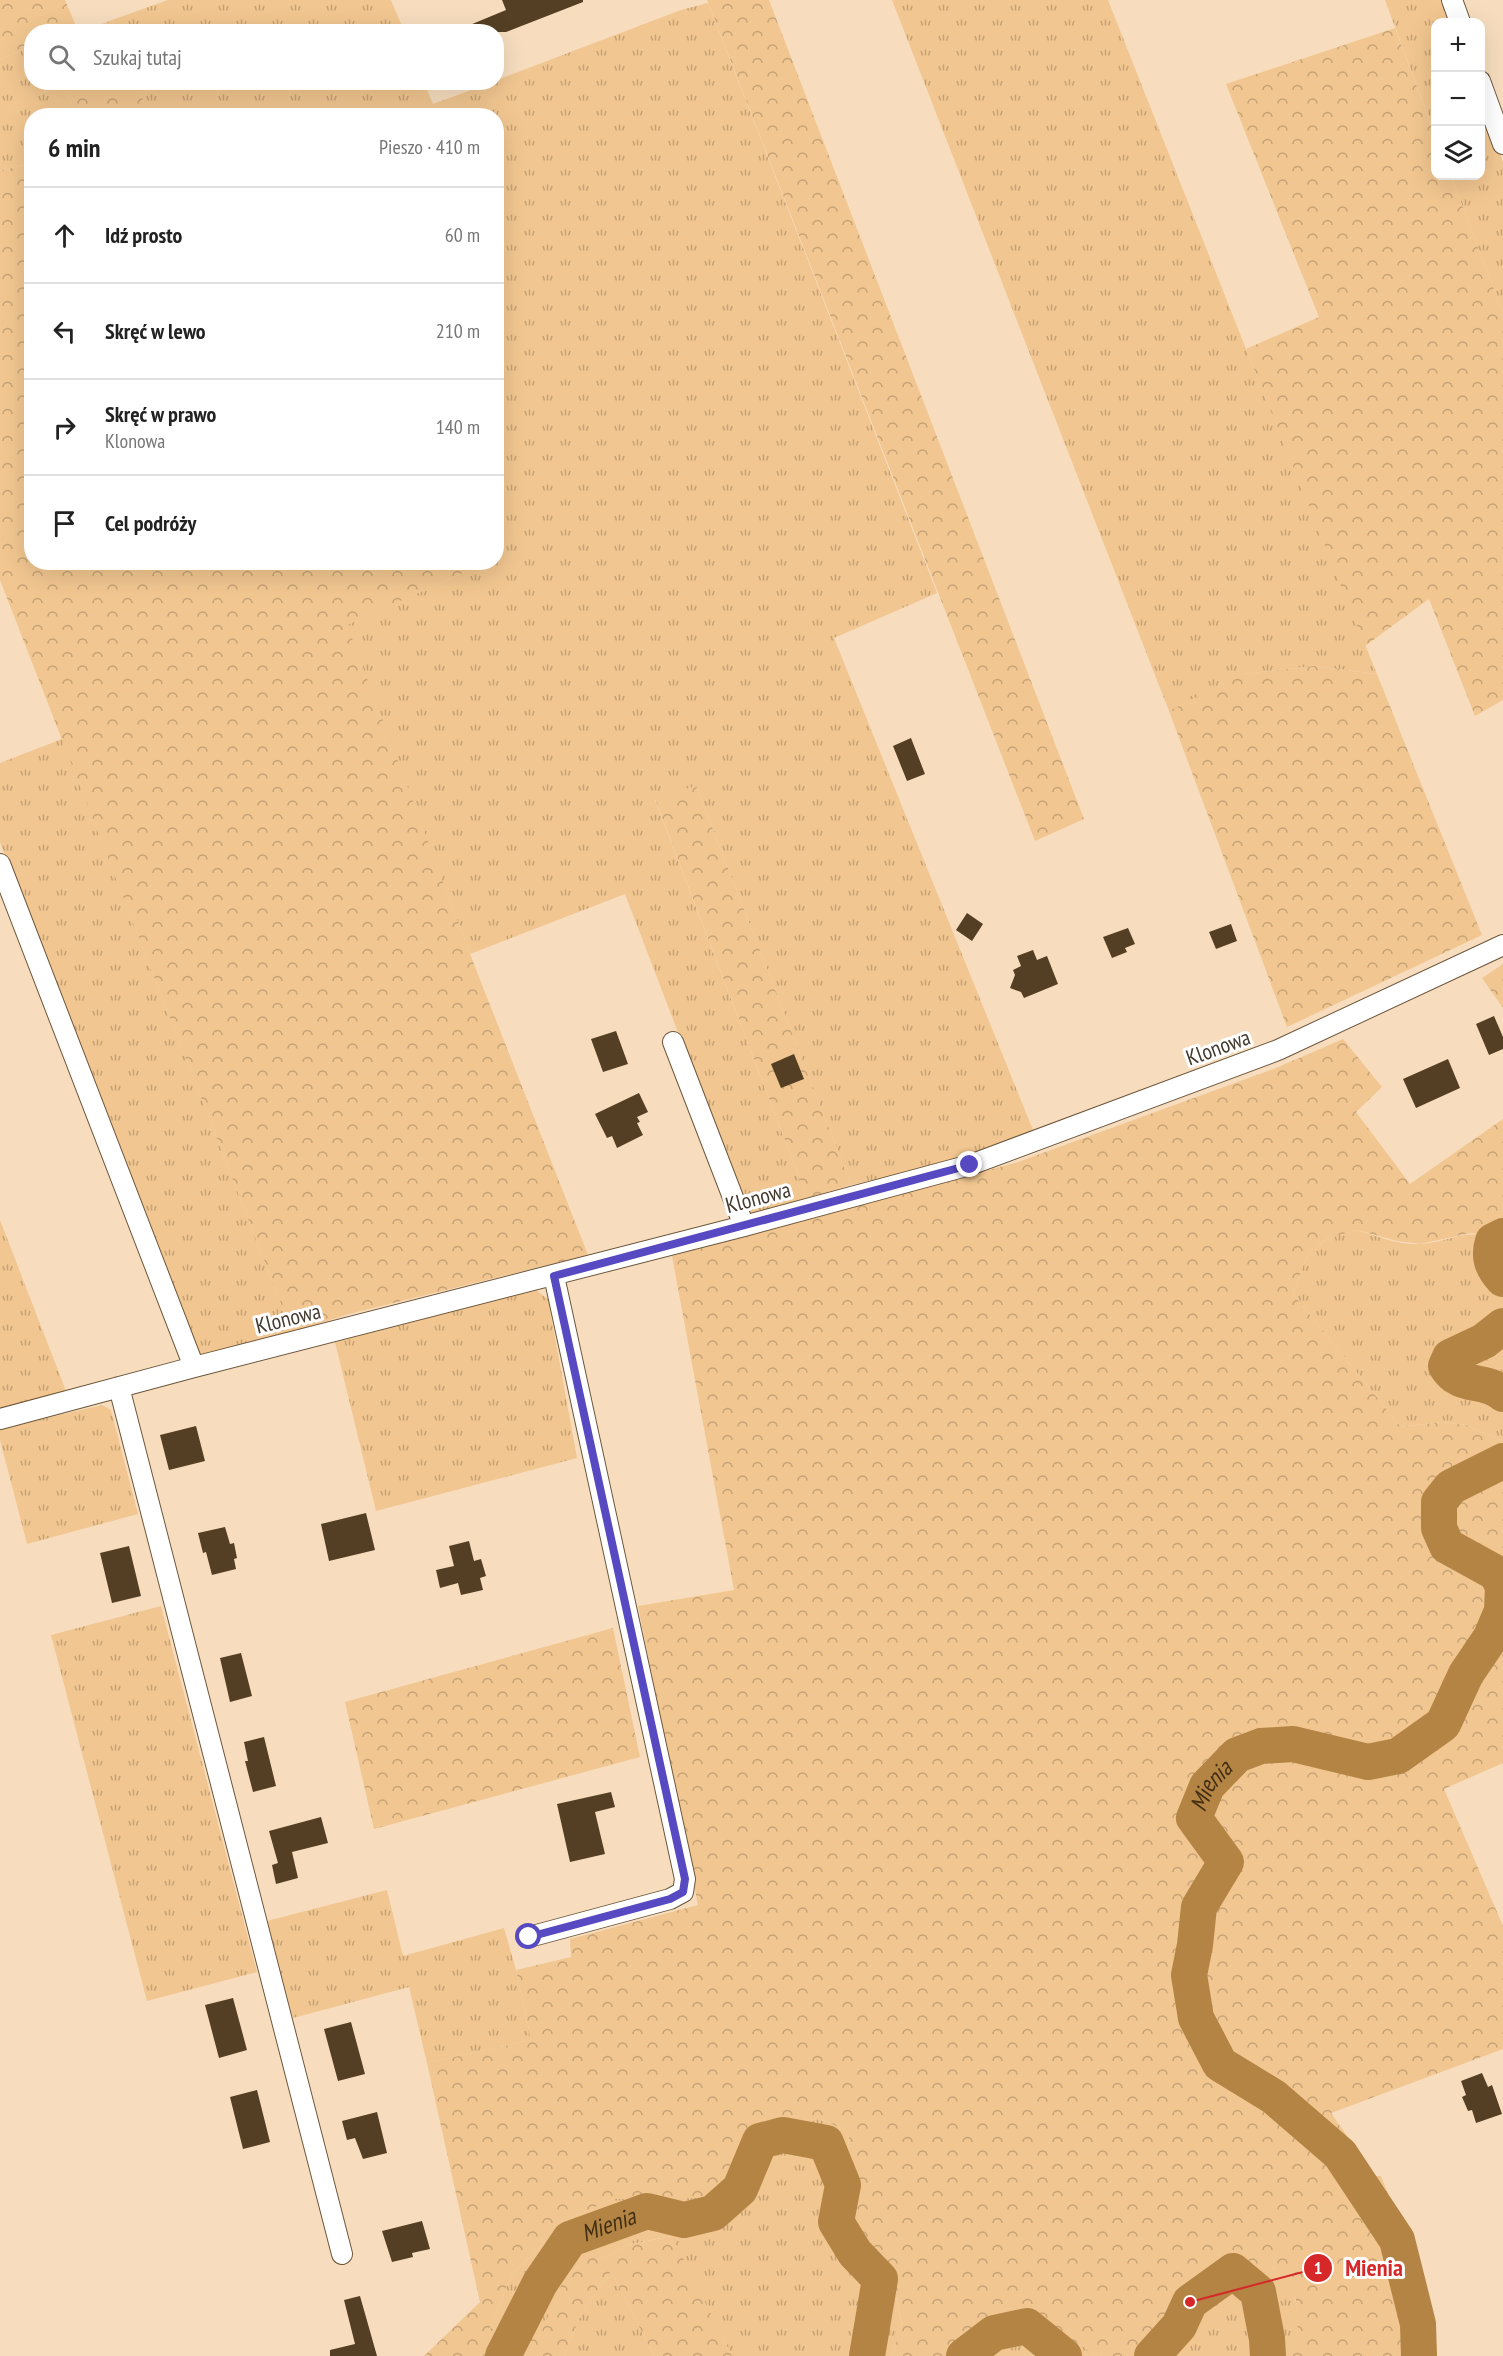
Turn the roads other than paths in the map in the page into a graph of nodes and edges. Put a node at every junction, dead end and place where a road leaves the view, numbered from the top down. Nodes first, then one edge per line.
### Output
1 (1452, 0) edge
2 (1459, 18) edge
3 (1485, 95) edge
4 (1503, 144) edge
5 (0, 864) edge
6 (1503, 945) edge
7 (673, 1042) dead end
8 (744, 1226) junction
9 (554, 1276) junction
10 (194, 1367) junction
11 (119, 1387) junction
12 (0, 1419) edge
13 (529, 1937) dead end
14 (342, 2254) dead end

1 - 2 street
3 - 4 street
5 - 10 street
6 - 8 street, Klonowa
7 - 8 street
8 - 9 street, Klonowa
9 - 10 street, Klonowa
9 - 13 street
10 - 11 street, Klonowa
11 - 12 street, Klonowa
11 - 14 street

